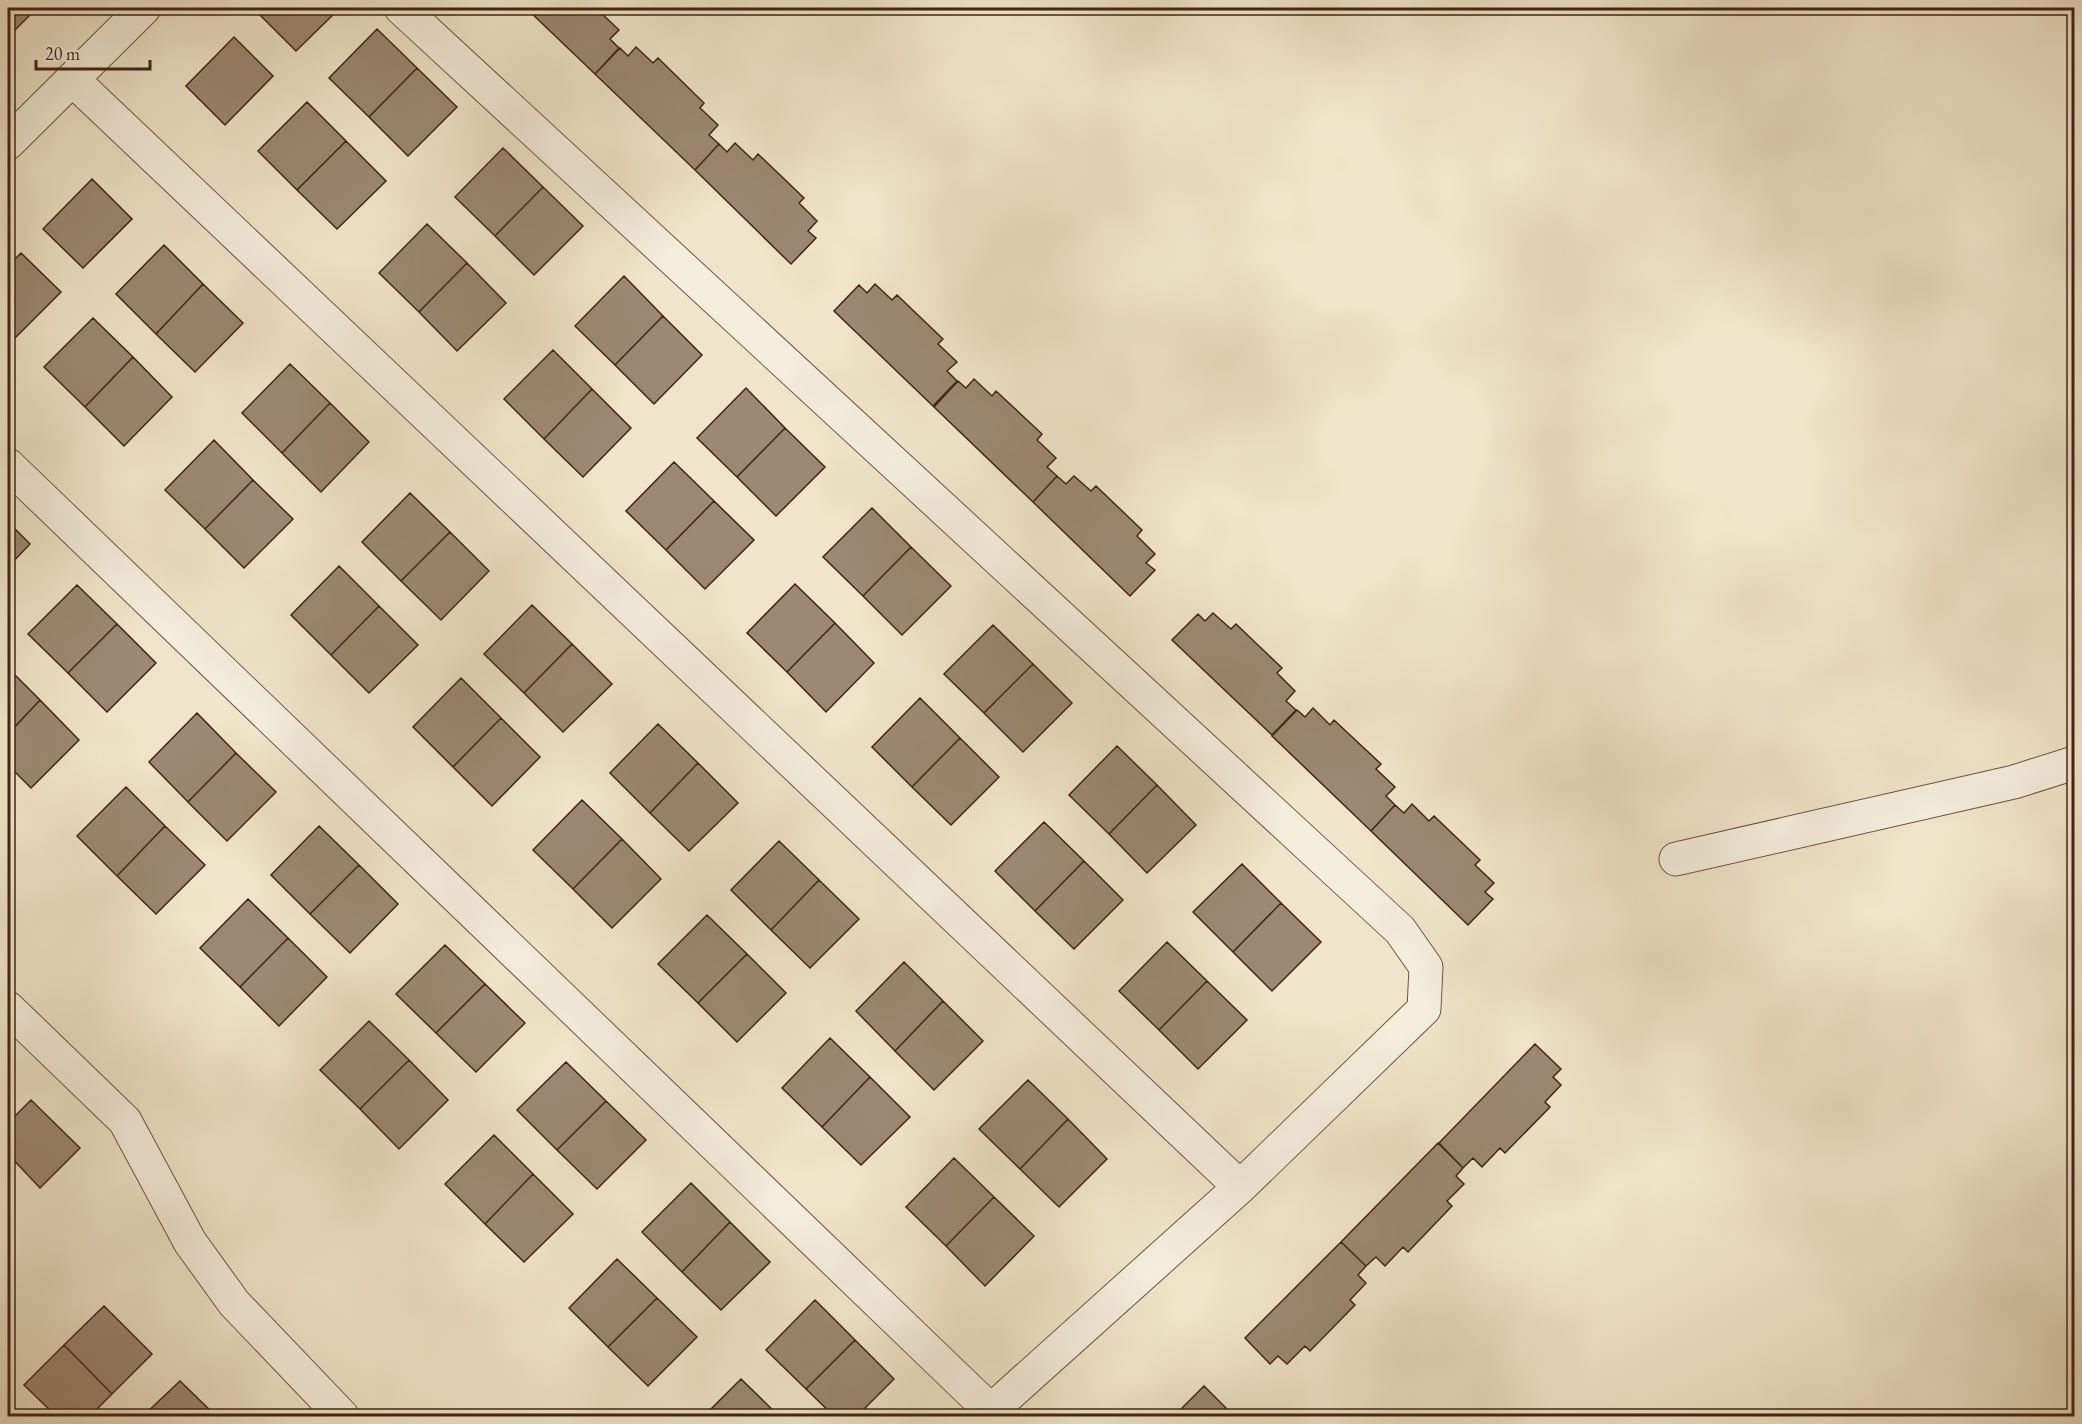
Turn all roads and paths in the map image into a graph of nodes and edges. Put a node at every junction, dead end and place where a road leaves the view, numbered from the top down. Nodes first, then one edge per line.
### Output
1 (144, 8) edge
2 (400, 8) edge
3 (72, 79) junction
4 (8, 143) edge
5 (8, 465) edge
6 (2074, 763) edge
7 (1676, 859) dead end
8 (8, 1008) edge
9 (1240, 1186) junction
10 (988, 1414) edge
11 (342, 1416) edge

1 - 3 street
2 - 9 street
3 - 4 street
3 - 9 street
5 - 10 street
6 - 7 street
8 - 11 street
9 - 10 street

